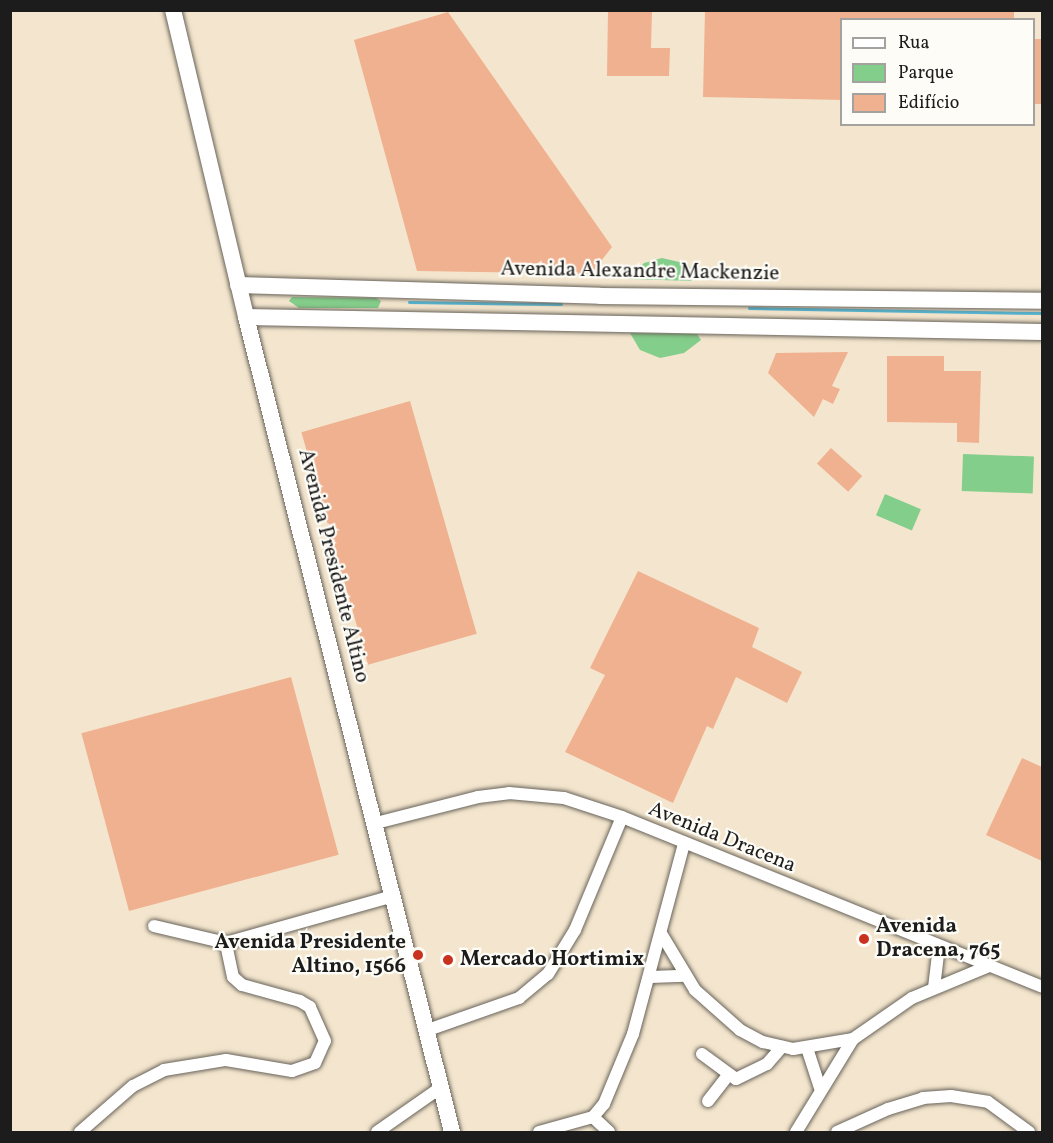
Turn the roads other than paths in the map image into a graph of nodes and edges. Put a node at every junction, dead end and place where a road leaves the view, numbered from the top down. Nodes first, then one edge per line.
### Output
1 (173, 10) edge
2 (238, 285) junction
3 (286, 289) junction
4 (398, 291) junction
5 (1042, 301) edge
6 (246, 317) junction
7 (287, 318) junction
8 (398, 319) junction
9 (1042, 332) edge
10 (622, 817) junction
11 (376, 823) junction
12 (684, 844) junction
13 (390, 897) junction
14 (154, 926) dead end
15 (662, 935) junction
16 (226, 943) junction
17 (939, 946) junction
18 (989, 966) junction
19 (685, 976) junction
20 (650, 977) junction
21 (1042, 987) edge
22 (934, 988) junction
23 (425, 1031) junction
24 (853, 1039) junction
25 (782, 1047) junction
26 (807, 1048) junction
27 (702, 1054) dead end
28 (728, 1075) junction
29 (440, 1088) junction
30 (820, 1088) junction
31 (708, 1101) dead end
32 (593, 1117) junction
33 (80, 1132) edge
34 (377, 1132) edge
35 (452, 1132) edge
36 (539, 1132) edge
37 (609, 1132) edge
38 (796, 1132) edge
39 (837, 1132) edge
40 (1029, 1132) edge

1 - 2 street, Avenida Presidente Altino
2 - 3 street, Avenida Alexandre Mackenzie
2 - 6 street, Avenida Presidente Altino
3 - 4 street, Avenida Alexandre Mackenzie
3 - 7 street
4 - 5 street, Avenida Alexandre Mackenzie
4 - 8 street
6 - 7 street
6 - 11 street, Avenida Presidente Altino
7 - 8 street
8 - 9 street
10 - 11 street, Avenida Dracena
10 - 12 street, Avenida Dracena
10 - 23 street
11 - 13 street, Avenida Presidente Altino
12 - 15 street
12 - 17 street, Avenida Dracena
13 - 16 street
13 - 23 street, Avenida Presidente Altino
14 - 16 street
15 - 19 street
15 - 20 street
16 - 33 street
17 - 18 street, Avenida Dracena
17 - 22 street
18 - 21 street, Avenida Dracena
18 - 22 street
19 - 20 street
19 - 25 street
20 - 32 street
22 - 24 street
23 - 29 street, Avenida Presidente Altino
24 - 26 street
24 - 30 street
25 - 26 street
25 - 28 street
26 - 30 street
27 - 28 street
28 - 31 street
29 - 34 street
29 - 35 street, Avenida Presidente Altino
30 - 38 street
32 - 36 street
32 - 37 street
39 - 40 street

